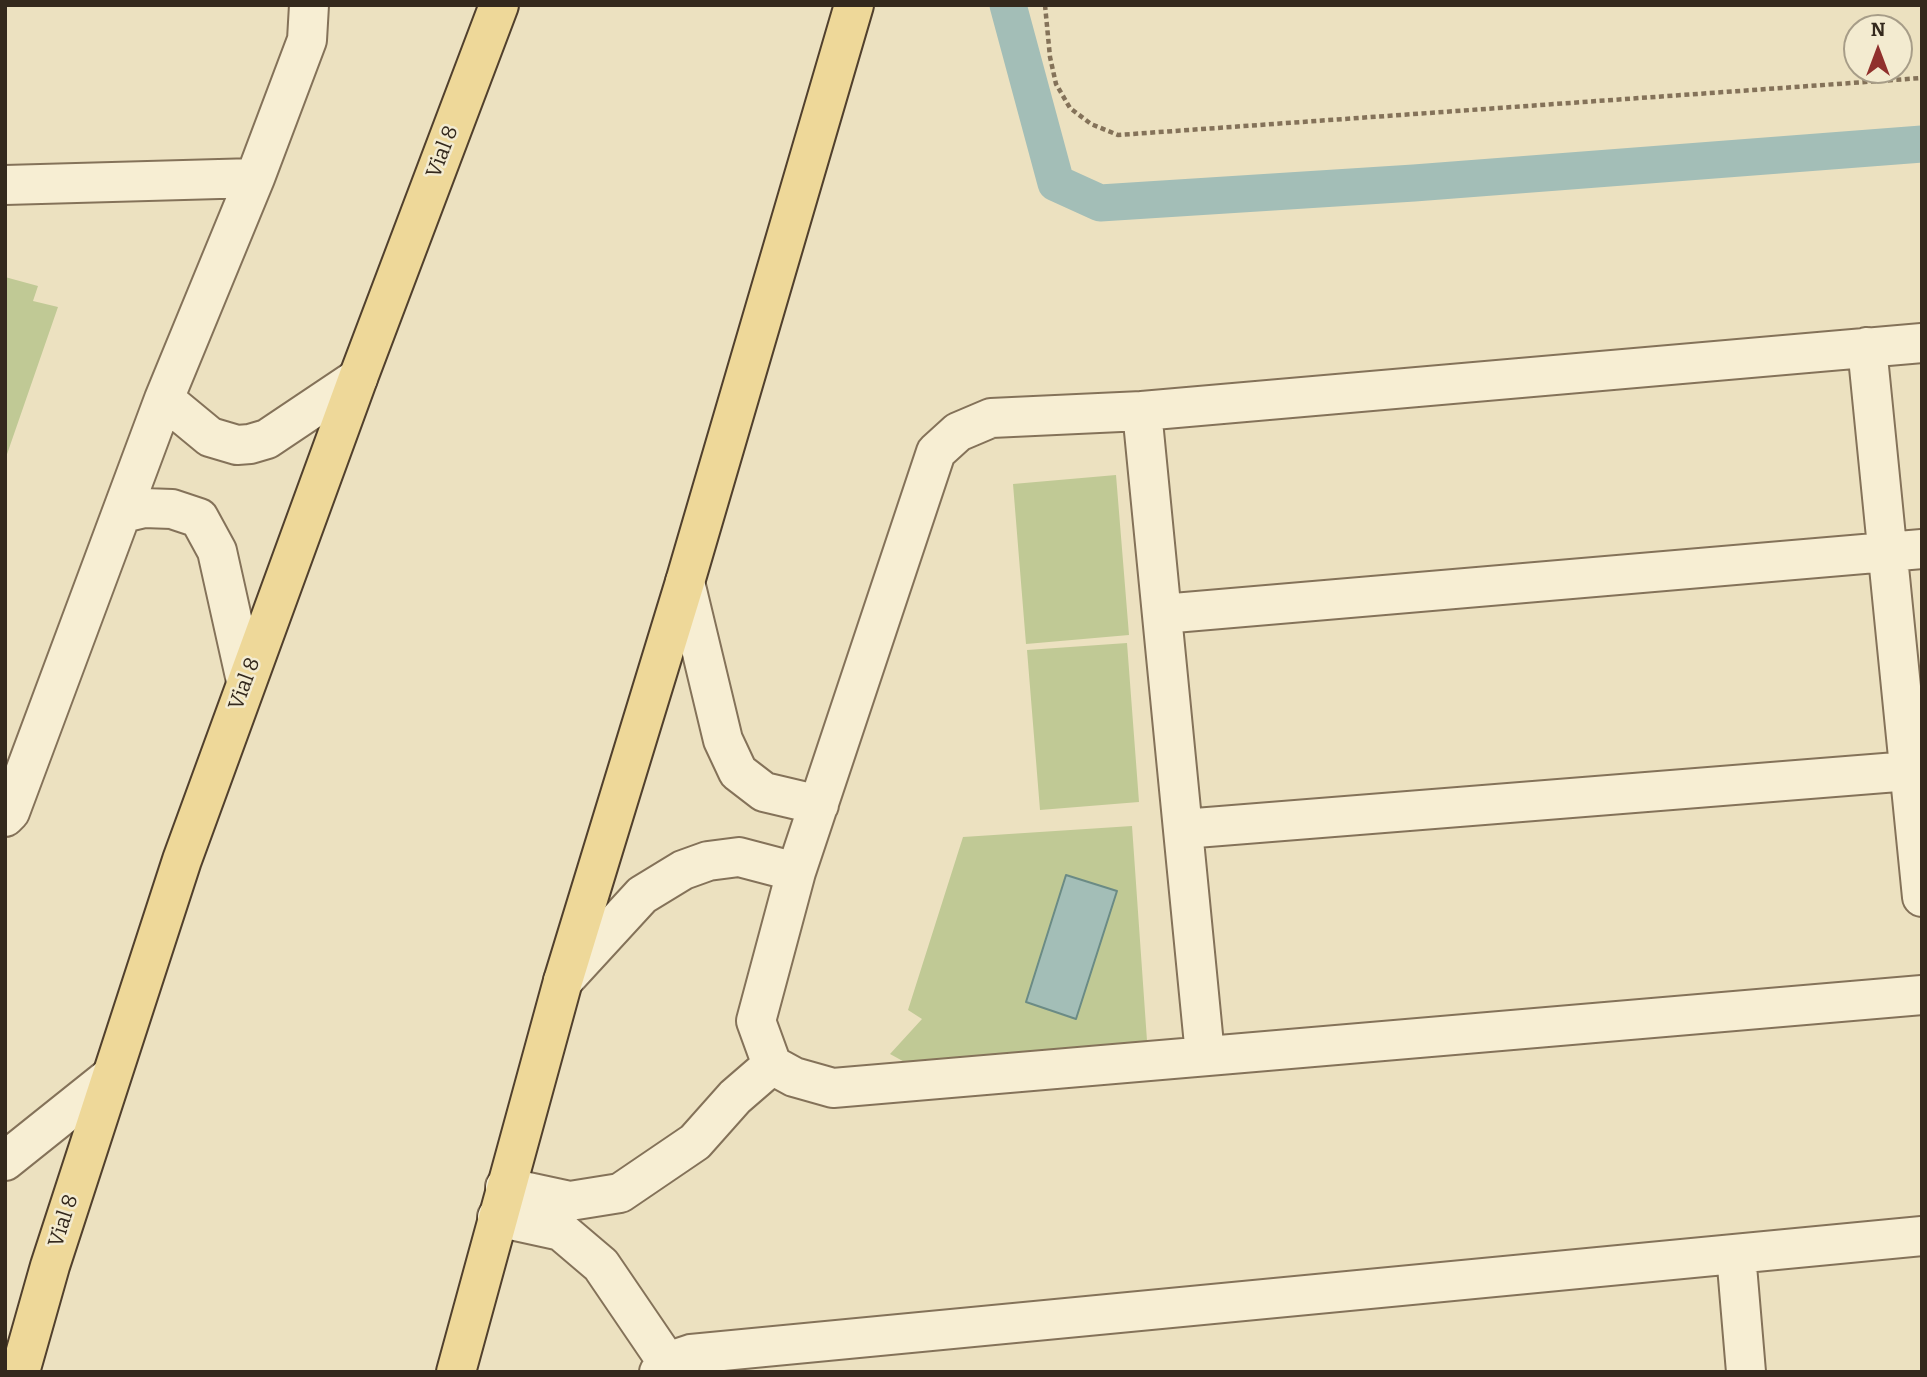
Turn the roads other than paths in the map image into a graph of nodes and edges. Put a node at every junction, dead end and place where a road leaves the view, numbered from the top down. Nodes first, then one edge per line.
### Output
1 (309, 5) edge
2 (499, 5) edge
3 (851, 11) edge
4 (256, 178) junction
5 (5, 185) edge
6 (1922, 343) edge
7 (1867, 348) junction
8 (358, 378) junction
9 (164, 399) junction
10 (1142, 411) junction
11 (123, 513) junction
12 (1904, 550) edge
13 (685, 583) junction
14 (1162, 614) junction
15 (246, 681) junction
16 (1915, 770) edge
17 (819, 805) junction
18 (5, 817) edge
19 (1183, 829) junction
20 (796, 872) junction
21 (1922, 897) edge
22 (563, 981) junction
23 (1922, 995) edge
24 (1205, 1055) junction
25 (772, 1065) junction
26 (110, 1077) junction
27 (5, 1161) edge
28 (501, 1202) junction
29 (1922, 1236) edge
30 (1736, 1254) junction
31 (663, 1367) edge
32 (20, 1372) edge
33 (456, 1372) edge
34 (1746, 1372) edge

1 - 4 street
2 - 8 main road, Vial 8
3 - 13 main road
4 - 5 street
4 - 9 street
6 - 7 street
7 - 10 street
7 - 12 street
8 - 9 street
8 - 15 main road, Vial 8
9 - 11 street
10 - 14 street
10 - 17 street
11 - 15 street
11 - 18 street
12 - 14 street
12 - 16 street
13 - 17 street
13 - 22 main road
14 - 19 street
15 - 26 main road, Vial 8
16 - 19 street
16 - 21 street
17 - 20 street
19 - 24 street
20 - 22 street
20 - 25 street
22 - 28 main road
23 - 24 street
24 - 25 street
25 - 28 street
26 - 27 street
26 - 32 main road, Vial 8
28 - 31 street
28 - 33 main road
29 - 30 street
30 - 31 street
30 - 34 street

